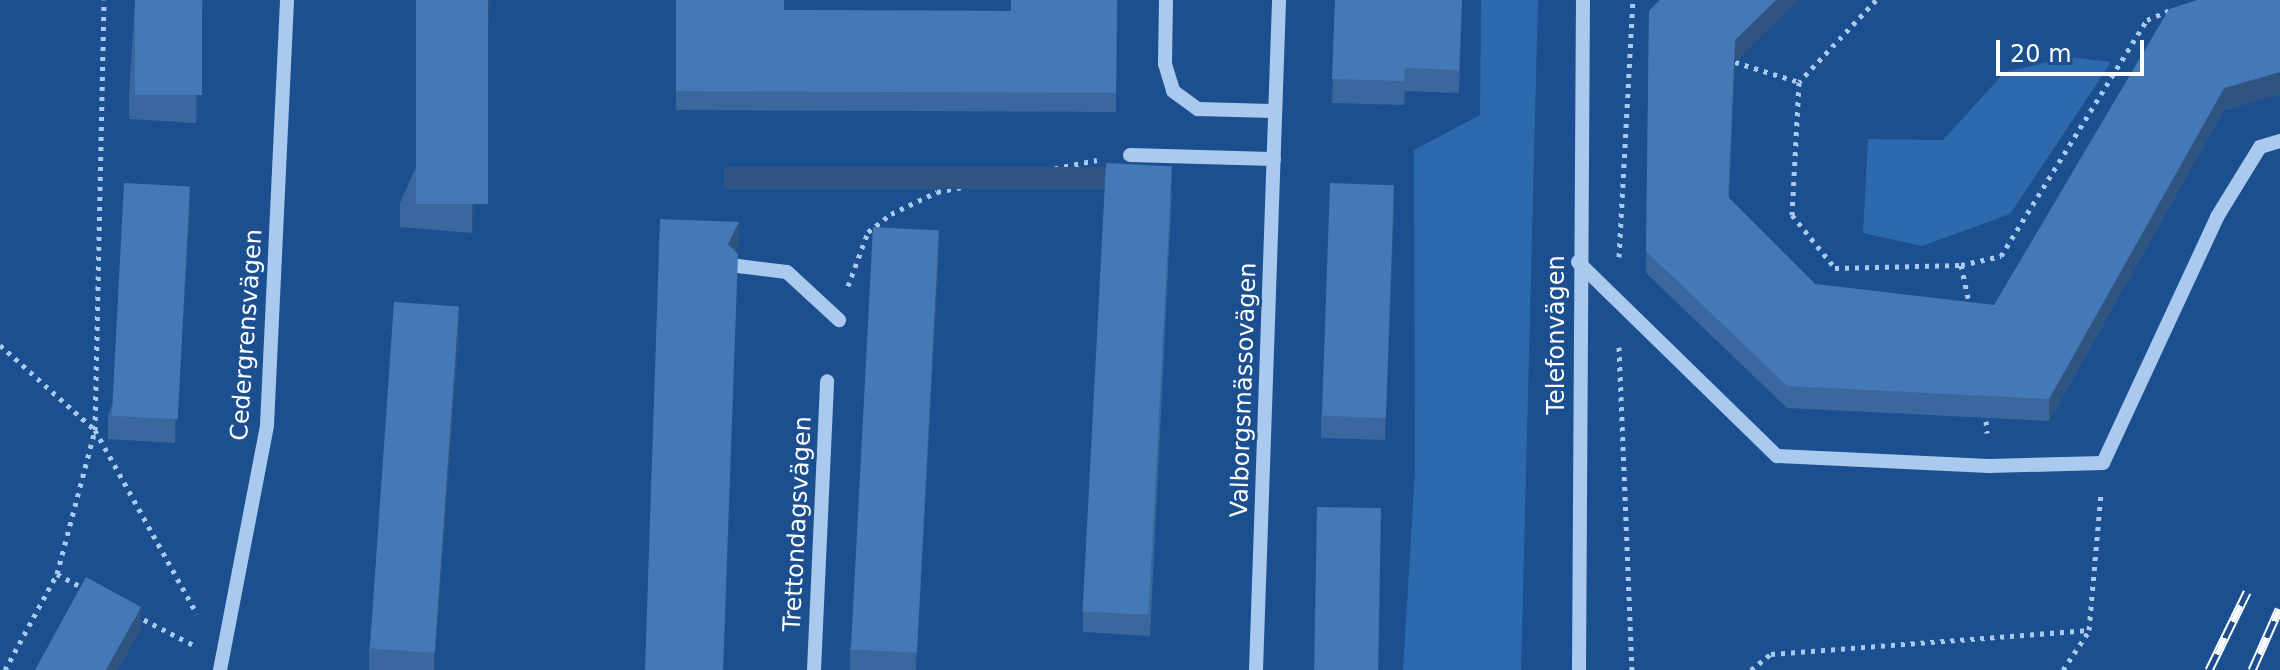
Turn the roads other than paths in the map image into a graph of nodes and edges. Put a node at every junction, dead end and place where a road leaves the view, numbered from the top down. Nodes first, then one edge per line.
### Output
1 (287, 0) edge
2 (1166, 0) edge
3 (1279, 0) edge
4 (1583, 0) edge
5 (1275, 111) junction
6 (2280, 141) edge
7 (1130, 155) road end
8 (1274, 159) junction
9 (1578, 262) junction
10 (738, 266) edge
11 (839, 320) road end
12 (827, 381) dead end
13 (221, 665) edge
14 (814, 670) edge
15 (1256, 670) edge
16 (1579, 670) edge

1 - 13 street, Cedergrensvägen
2 - 5 street
3 - 5 street, Valborgsmässovägen
4 - 9 street, Telefonvägen
5 - 8 street, Valborgsmässovägen
6 - 9 street
7 - 8 street
8 - 15 street, Valborgsmässovägen
9 - 16 street, Telefonvägen
10 - 11 street
12 - 14 street, Trettondagsvägen

